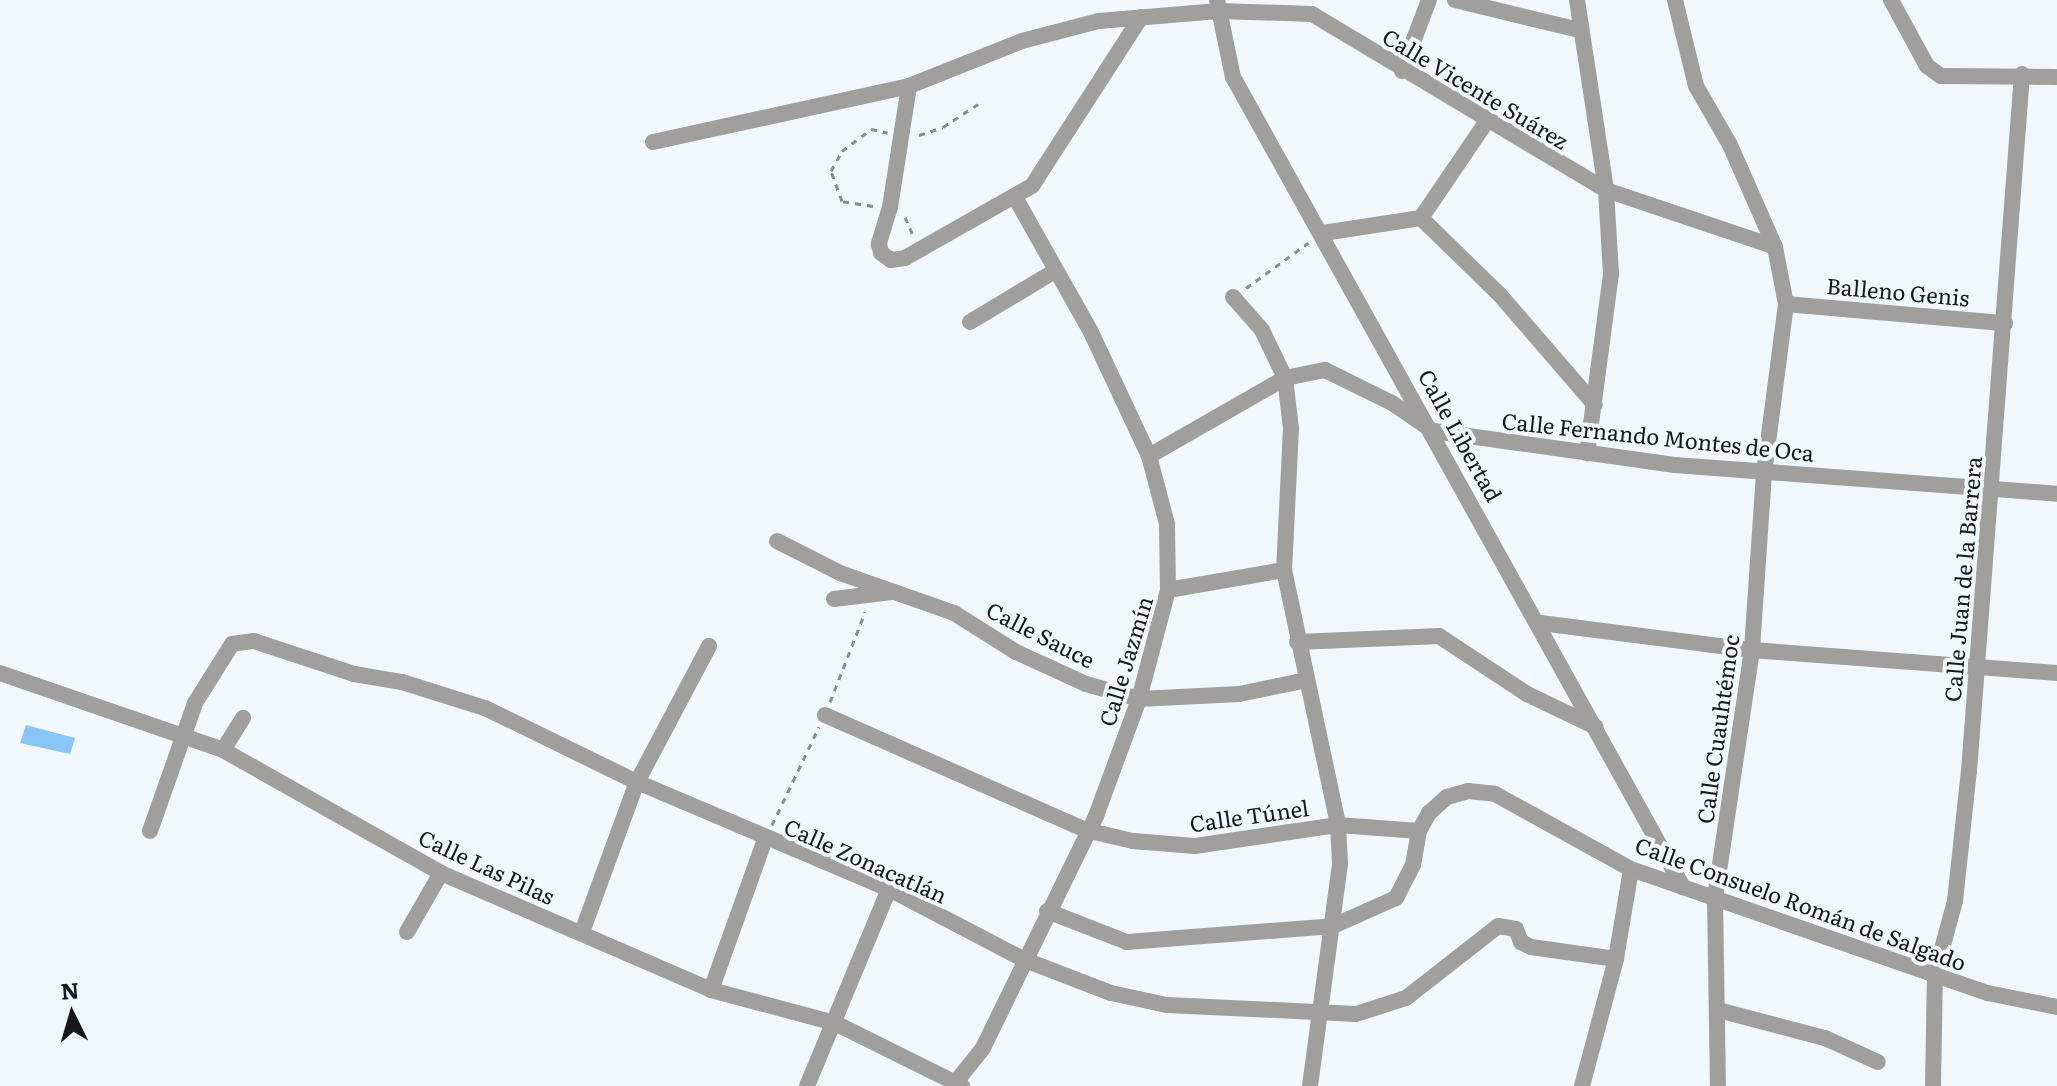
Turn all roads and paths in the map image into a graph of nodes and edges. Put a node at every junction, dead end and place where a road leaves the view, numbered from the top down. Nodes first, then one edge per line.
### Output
1 (1429, 0) edge
2 (1455, 0) edge
3 (1577, 0) edge
4 (1675, 0) edge
5 (1891, 0) edge
6 (1218, 6) edge
7 (1314, 7) edge
8 (1145, 16) junction
9 (1579, 30) junction
10 (1402, 71) junction
11 (2022, 74) junction
12 (2057, 77) edge
13 (909, 86) junction
14 (1487, 121) junction
15 (653, 142) dead end
16 (1606, 190) junction
17 (1015, 197) junction
18 (1421, 218) junction
19 (1323, 233) junction
20 (1775, 247) junction
21 (1055, 271) junction
22 (1233, 297) joint
23 (1786, 304) junction
24 (970, 322) dead end
25 (2005, 323) junction
26 (1285, 378) junction
27 (1595, 405) junction
28 (1433, 431) junction
29 (1587, 453) junction
30 (1149, 456) junction
31 (1764, 473) junction
32 (1994, 485) junction
33 (2057, 494) edge
34 (777, 541) dead end
35 (1284, 570) junction
36 (1168, 590) junction
37 (901, 591) junction
38 (834, 599) dead end
39 (1541, 623) junction
40 (1297, 642) junction
41 (709, 646) dead end
42 (1752, 650) junction
43 (1973, 668) junction
44 (0, 673) edge
45 (2057, 673) edge
46 (1307, 680) junction
47 (1139, 699) junction
48 (825, 715) dead end
49 (243, 718) dead end
50 (1596, 727) junction
51 (183, 733) junction
52 (223, 750) junction
53 (637, 782) junction
54 (1338, 825) junction
55 (1086, 830) junction
56 (150, 831) dead end
57 (1419, 831) junction
58 (765, 839) junction
59 (1631, 869) junction
60 (441, 873) junction
61 (1683, 887) junction
62 (889, 889) junction
63 (1715, 899) junction
64 (1047, 911) junction
65 (1333, 926) junction
66 (407, 932) dead end
67 (582, 932) junction
68 (1616, 959) junction
69 (1025, 960) junction
70 (1935, 975) junction
71 (711, 990) junction
72 (2057, 1007) edge
73 (1718, 1010) junction
74 (1318, 1012) junction
75 (835, 1023) junction
76 (1878, 1062) dead end
77 (958, 1084) edge
78 (807, 1086) edge
79 (1310, 1086) edge
80 (1582, 1086) edge
81 (1718, 1086) edge
82 (1933, 1086) edge

1 - 10 street
2 - 9 street
3 - 9 street
4 - 20 street, Calle Cuauhtémoc
5 - 11 street
6 - 7 street, Calle Vicente Suárez
6 - 8 street, Calle Vicente Suárez
6 - 19 street, Calle Libertad
7 - 10 street, Calle Vicente Suárez
8 - 13 street, Calle Vicente Suárez
8 - 17 street
9 - 16 street
10 - 14 street, Calle Vicente Suárez
11 - 12 street
11 - 25 street, Calle Juan de la Barrera
13 - 15 street, Calle Vicente Suárez
13 - 17 street
14 - 16 street, Calle Vicente Suárez
14 - 18 street
16 - 20 street, Calle Vicente Suárez
16 - 27 street
17 - 21 street, Calle Jazmín
18 - 19 street
18 - 27 street
19 - 22 path
19 - 28 street, Calle Libertad
20 - 23 street, Calle Cuauhtémoc
21 - 24 street
21 - 30 street, Calle Jazmín
22 - 26 street
23 - 25 street, Balleno Genis
23 - 31 street, Calle Cuauhtémoc
25 - 32 street, Calle Juan de la Barrera
26 - 28 street, Calle Fernando Montes de Oca
26 - 30 street, Calle Fernando Montes de Oca
26 - 35 street
27 - 29 street
28 - 29 street, Calle Fernando Montes de Oca
28 - 39 street, Calle Libertad
29 - 31 street, Calle Fernando Montes de Oca
30 - 36 street, Calle Jazmín
31 - 32 street, Calle Fernando Montes de Oca
31 - 42 street, Calle Cuauhtémoc
32 - 33 street, Calle Fernando Montes de Oca
32 - 43 street, Calle Juan de la Barrera
34 - 37 street, Calle Sauce
35 - 36 street
35 - 40 street
36 - 47 street, Calle Jazmín
37 - 38 street
37 - 47 street, Calle Sauce
39 - 42 street
39 - 50 street, Calle Libertad
40 - 46 street
40 - 50 street
41 - 53 street
42 - 43 street
42 - 63 street, Calle Cuauhtémoc
43 - 45 street
43 - 70 street, Calle Juan de la Barrera
44 - 51 street, Calle Las Pilas
46 - 47 street, Calle Sauce
46 - 54 street
47 - 55 street, Calle Jazmín
48 - 55 street, Calle Túnel
49 - 52 street
50 - 61 street, Calle Libertad
51 - 52 street, Calle Las Pilas
51 - 53 street, Calle Zonacatlán
51 - 56 street
52 - 60 street, Calle Las Pilas
53 - 58 street, Calle Zonacatlán
53 - 67 street
54 - 55 street, Calle Túnel
54 - 57 street, Calle Túnel
54 - 65 street
55 - 64 street, Calle Jazmín
57 - 59 street, Calle Consuelo Román de Salgado
57 - 65 street, Calle Consuelo Román de Salgado
58 - 62 street, Calle Zonacatlán
58 - 71 street
59 - 61 street, Calle Consuelo Román de Salgado
59 - 68 street
60 - 66 street
60 - 67 street, Calle Las Pilas
61 - 63 street, Calle Consuelo Román de Salgado
62 - 69 street, Calle Zonacatlán
62 - 75 street
63 - 70 street, Calle Consuelo Román de Salgado
63 - 73 street, Calle Cuauhtémoc
64 - 65 street, Calle Consuelo Román de Salgado
64 - 69 street, Calle Jazmín
65 - 74 street
67 - 71 street, Calle Las Pilas
68 - 74 street, Calle Zonacatlán
68 - 80 street
69 - 74 street, Calle Zonacatlán
69 - 77 street, Calle Jazmín
70 - 72 street, Calle Consuelo Román de Salgado
70 - 82 street, Calle Juan de la Barrera
71 - 75 street, Calle Las Pilas
73 - 76 street
73 - 81 street, Calle Cuauhtémoc
74 - 79 street
75 - 77 street, Calle Las Pilas
75 - 78 street

